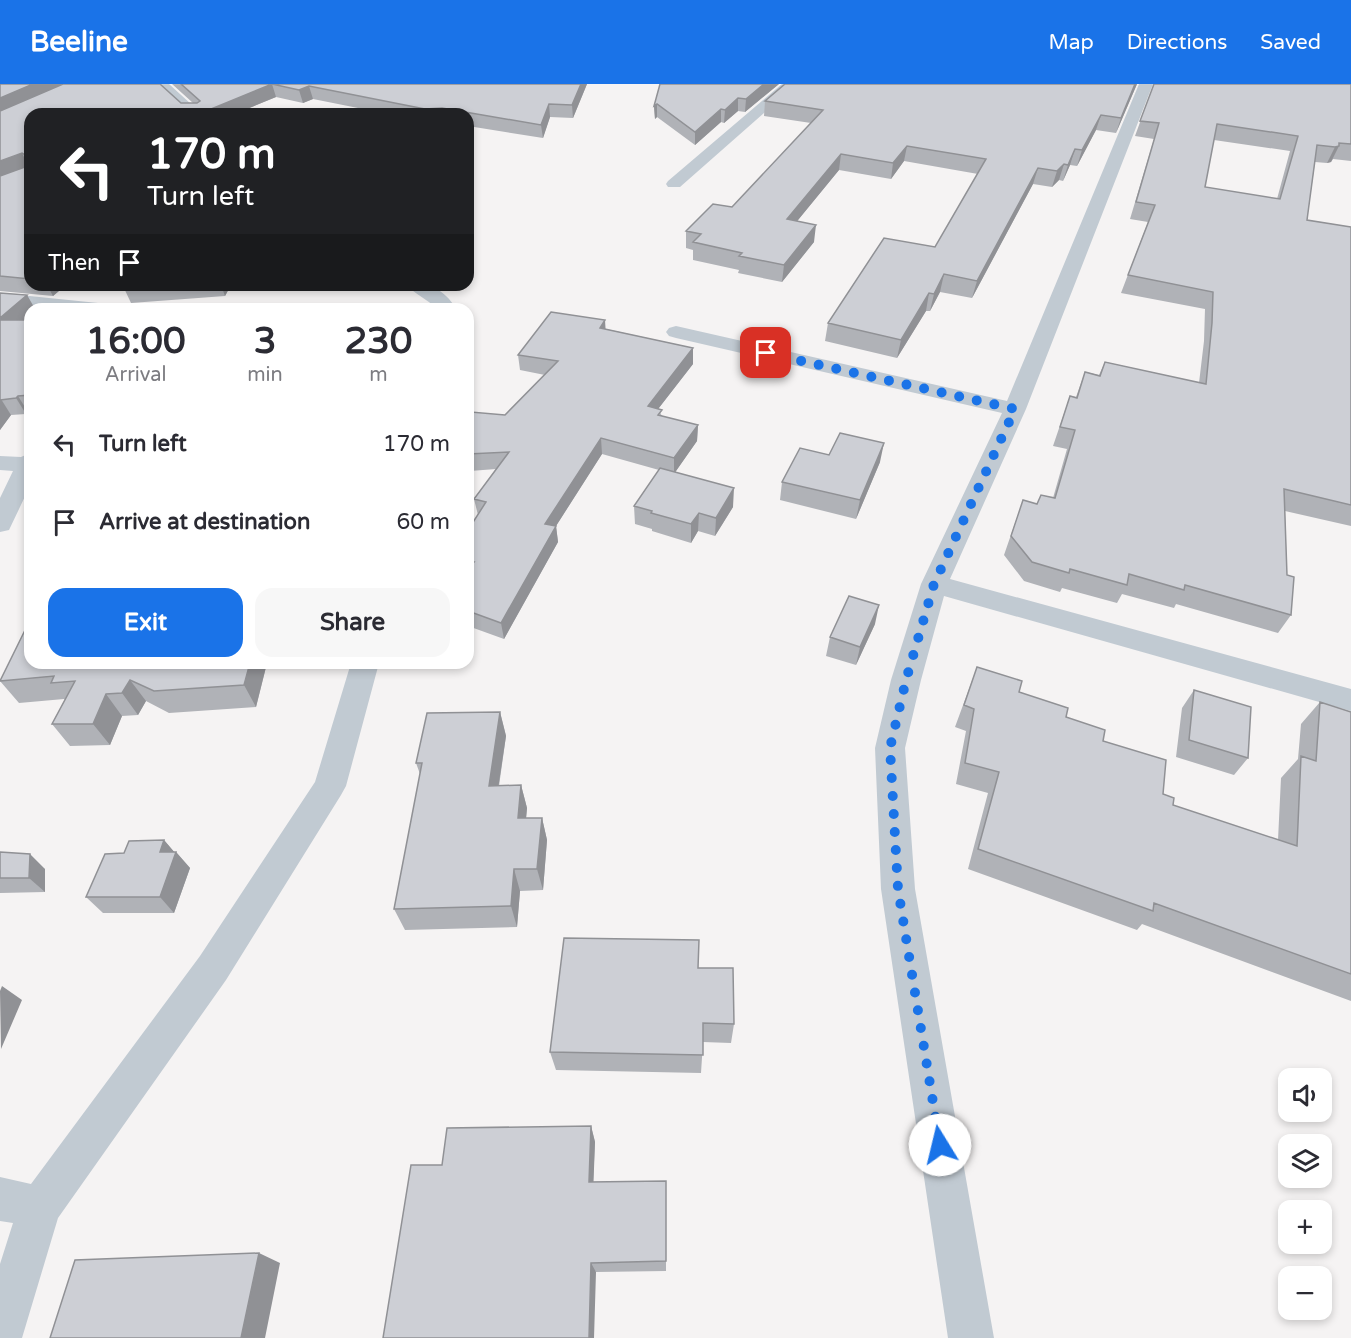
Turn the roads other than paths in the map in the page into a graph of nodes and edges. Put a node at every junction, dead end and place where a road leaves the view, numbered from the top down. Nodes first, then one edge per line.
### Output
1 (161, 84) edge
2 (790, 84) edge
3 (1146, 84) edge
4 (187, 108) edge
5 (674, 184) dead end
6 (427, 291) edge
7 (0, 299) edge
8 (39, 303) edge
9 (442, 303) edge
10 (676, 332) dead end
11 (1015, 409) junction
12 (24, 462) edge
13 (0, 463) edge
14 (24, 473) edge
15 (0, 524) edge
16 (934, 584) junction
17 (363, 669) edge
18 (1351, 700) edge
19 (20, 1203) edge
20 (0, 1336) edge
21 (971, 1338) edge

1 - 4 street
2 - 5 street
3 - 11 street
6 - 9 street
7 - 8 street
10 - 11 street
11 - 16 street
12 - 13 street
14 - 15 street
16 - 18 street
16 - 21 street
17 - 19 street
19 - 20 street

